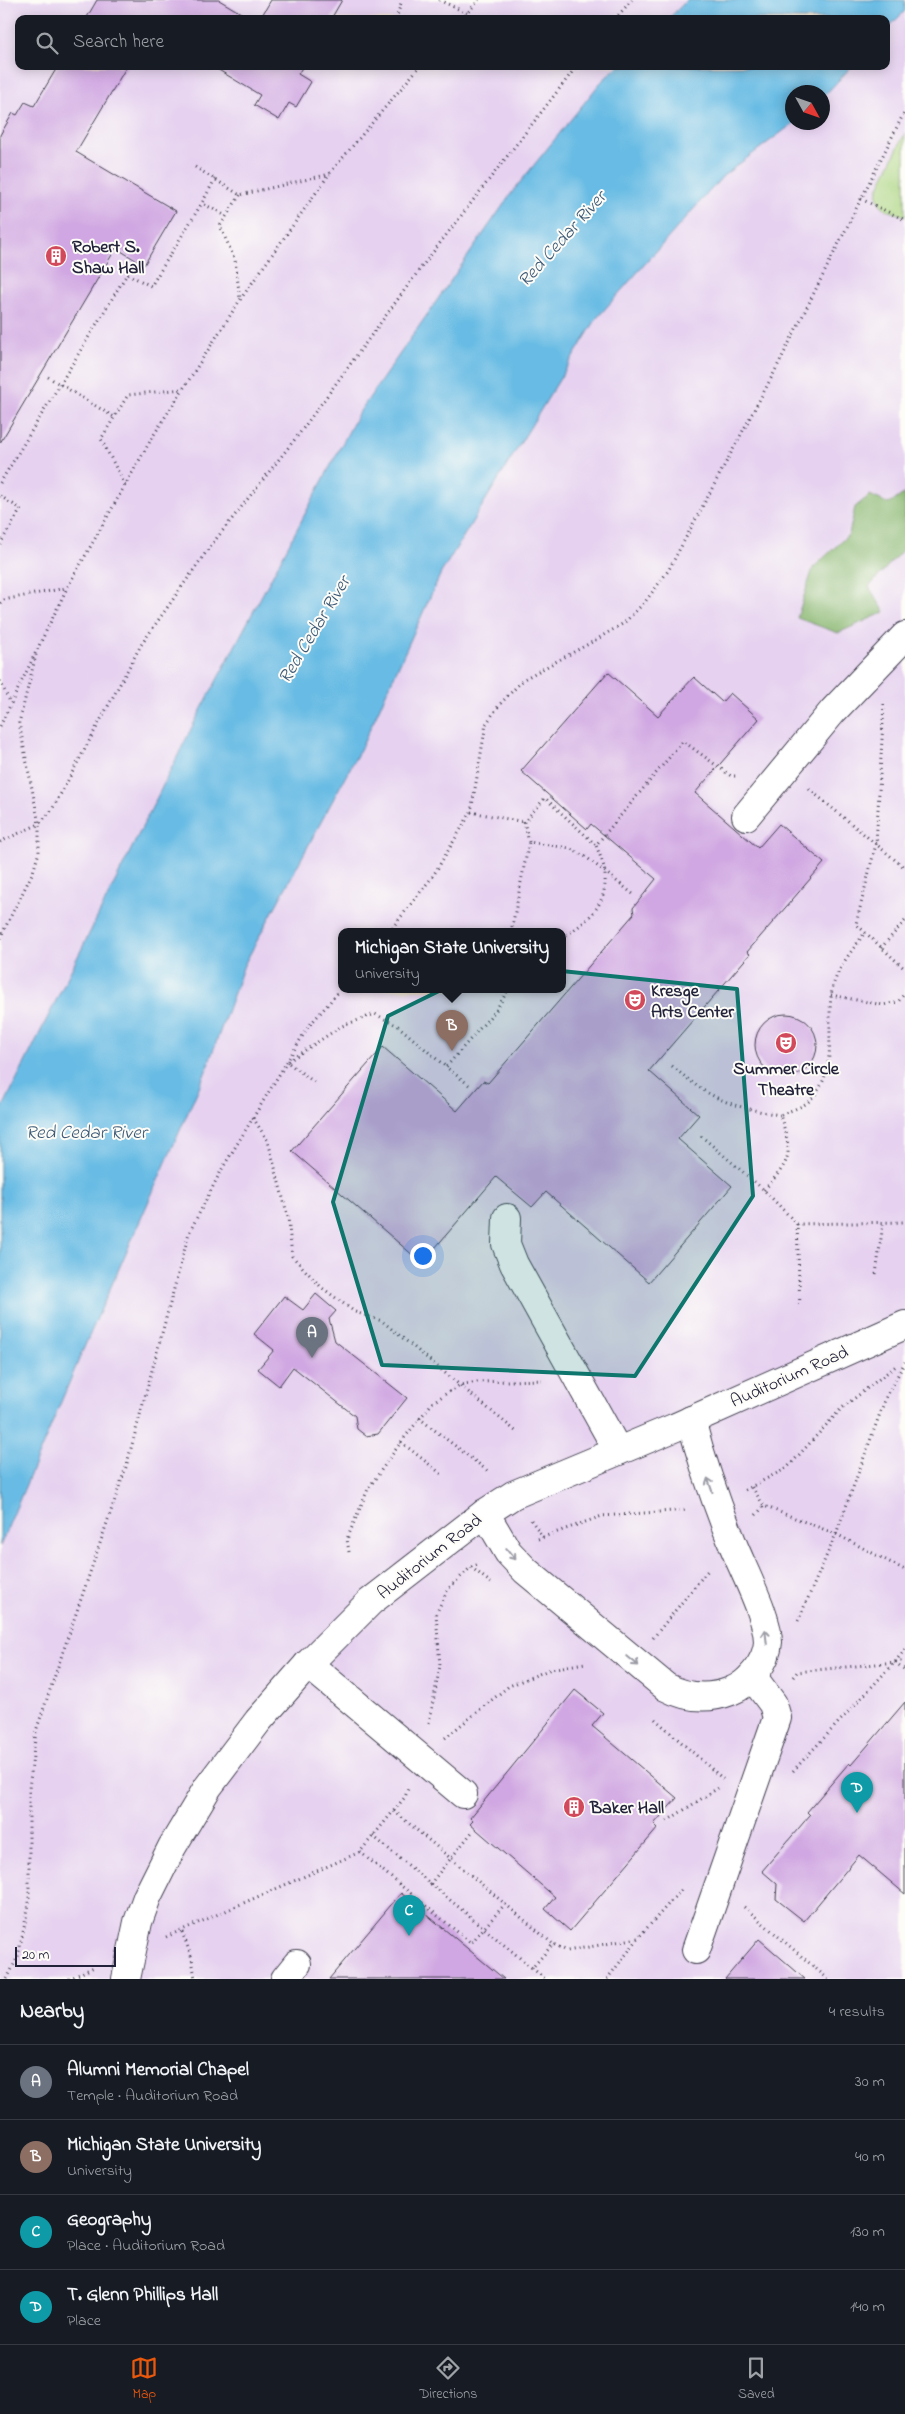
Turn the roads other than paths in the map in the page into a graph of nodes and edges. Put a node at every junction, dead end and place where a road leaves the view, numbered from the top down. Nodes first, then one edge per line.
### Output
1 (905, 636) edge
2 (746, 816) dead end
3 (506, 1218) dead end
4 (905, 1325) edge
5 (691, 1420) junction
6 (618, 1451) junction
7 (485, 1513) junction
8 (308, 1664) junction
9 (752, 1676) junction
10 (463, 1794) dead end
11 (696, 1950) dead end
12 (126, 1979) edge

1 - 2 street
3 - 6 street
4 - 5 street, Auditorium Road
5 - 6 street, Auditorium Road
9 -> 5 street
6 - 7 street, Auditorium Road
7 - 8 street, Auditorium Road
7 -> 9 street
8 - 10 street
8 - 12 street, Auditorium Road
9 - 11 street

